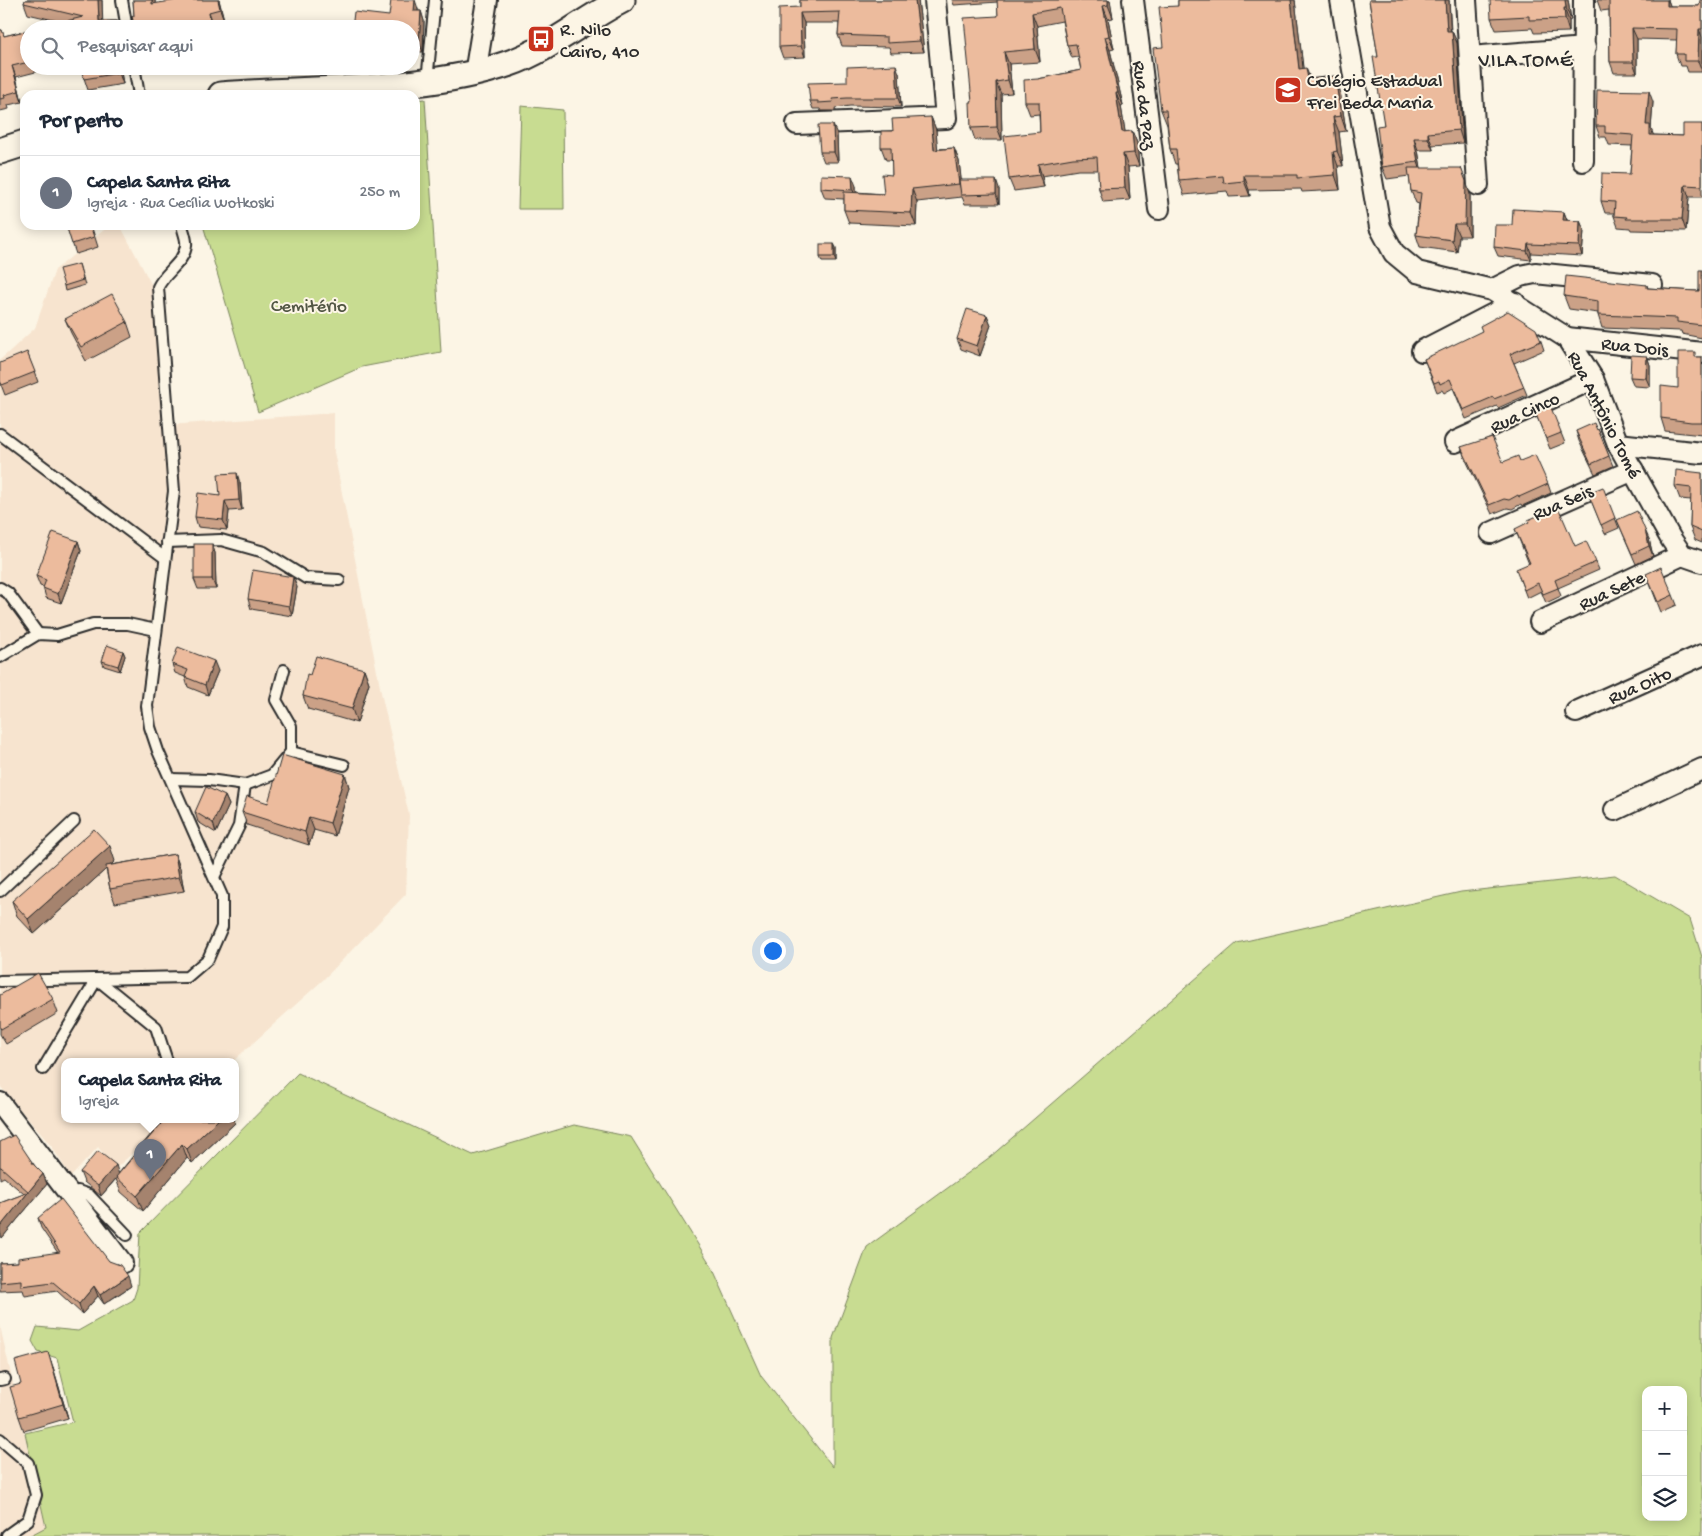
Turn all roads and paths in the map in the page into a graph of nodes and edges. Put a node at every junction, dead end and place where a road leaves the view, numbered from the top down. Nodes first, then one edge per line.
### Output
1 (122, 0) edge
2 (435, 0) edge
3 (487, 0) edge
4 (622, 0) edge
5 (936, 0) edge
6 (1133, 0) edge
7 (1341, 0) edge
8 (1466, 0) edge
9 (1584, 0) edge
10 (125, 20) edge
11 (1585, 48) junction
12 (1470, 57) junction
13 (475, 74) junction
14 (136, 75) edge
15 (427, 80) junction
16 (138, 90) edge
17 (277, 90) edge
18 (797, 124) dead end
19 (20, 145) edge
20 (0, 151) edge
21 (1583, 161) dead end
22 (1478, 185) dead end
23 (1159, 209) dead end
24 (183, 230) edge
25 (1652, 285) dead end
26 (1492, 290) junction
27 (1514, 303) junction
28 (1567, 338) junction
29 (1422, 351) dead end
30 (1702, 353) edge
31 (1593, 379) junction
32 (0, 434) edge
33 (1455, 442) dead end
34 (1618, 444) junction
35 (1702, 453) edge
36 (1633, 470) junction
37 (1490, 533) dead end
38 (167, 542) junction
39 (1682, 555) junction
40 (165, 558) junction
41 (1702, 562) edge
42 (338, 580) dead end
43 (0, 588) edge
44 (1540, 622) dead end
45 (156, 630) junction
46 (38, 634) junction
47 (1702, 655) edge
48 (0, 657) edge
49 (284, 670) dead end
50 (1576, 712) dead end
51 (291, 752) junction
52 (344, 765) dead end
53 (1702, 769) edge
54 (171, 779) junction
55 (245, 786) junction
56 (1615, 810) dead end
57 (74, 820) dead end
58 (214, 877) junction
59 (0, 891) edge
60 (97, 979) junction
61 (0, 981) edge
62 (167, 1058) edge
63 (43, 1069) dead end
64 (0, 1103) edge
65 (71, 1197) junction
66 (127, 1235) dead end
67 (122, 1263) dead end
68 (0, 1439) edge
69 (7, 1535) dead end

1 - 10 lane
2 - 15 lane
3 - 13 street
4 - 13 street
5 - 18 street
6 - 23 street, Rua da Paz
7 - 26 street, Rua Antônio Tomé
8 - 12 street
9 - 11 street
11 - 12 street
11 - 21 street
12 - 22 street
13 - 15 street
14 - 16 lane
15 - 17 street
19 - 20 street
24 - 38 lane
25 - 26 street
26 - 27 street, Rua Antônio Tomé
27 - 28 street, Rua Antônio Tomé
27 - 29 street
28 - 30 street, Rua Dois
28 - 31 street, Rua Antônio Tomé
31 - 33 street, Rua Cinco
31 - 34 street, Rua Antônio Tomé
32 - 40 lane
34 - 35 street
34 - 36 street, Rua Antônio Tomé
36 - 37 street, Rua Seis
36 - 39 street, Rua Antônio Tomé
38 - 40 lane
38 - 42 lane
39 - 41 street
39 - 44 street, Rua Sete
40 - 45 lane
43 - 46 lane
45 - 46 lane
45 - 54 lane
46 - 48 lane
47 - 50 street, Rua Oito
49 - 51 lane
51 - 52 lane
51 - 55 lane
53 - 56 street
54 - 55 lane
54 - 58 lane
55 - 58 lane
57 - 59 lane
58 - 60 lane
60 - 61 lane
60 - 62 lane
60 - 63 lane
64 - 65 street
65 - 66 lane
65 - 67 street
68 - 69 lane

